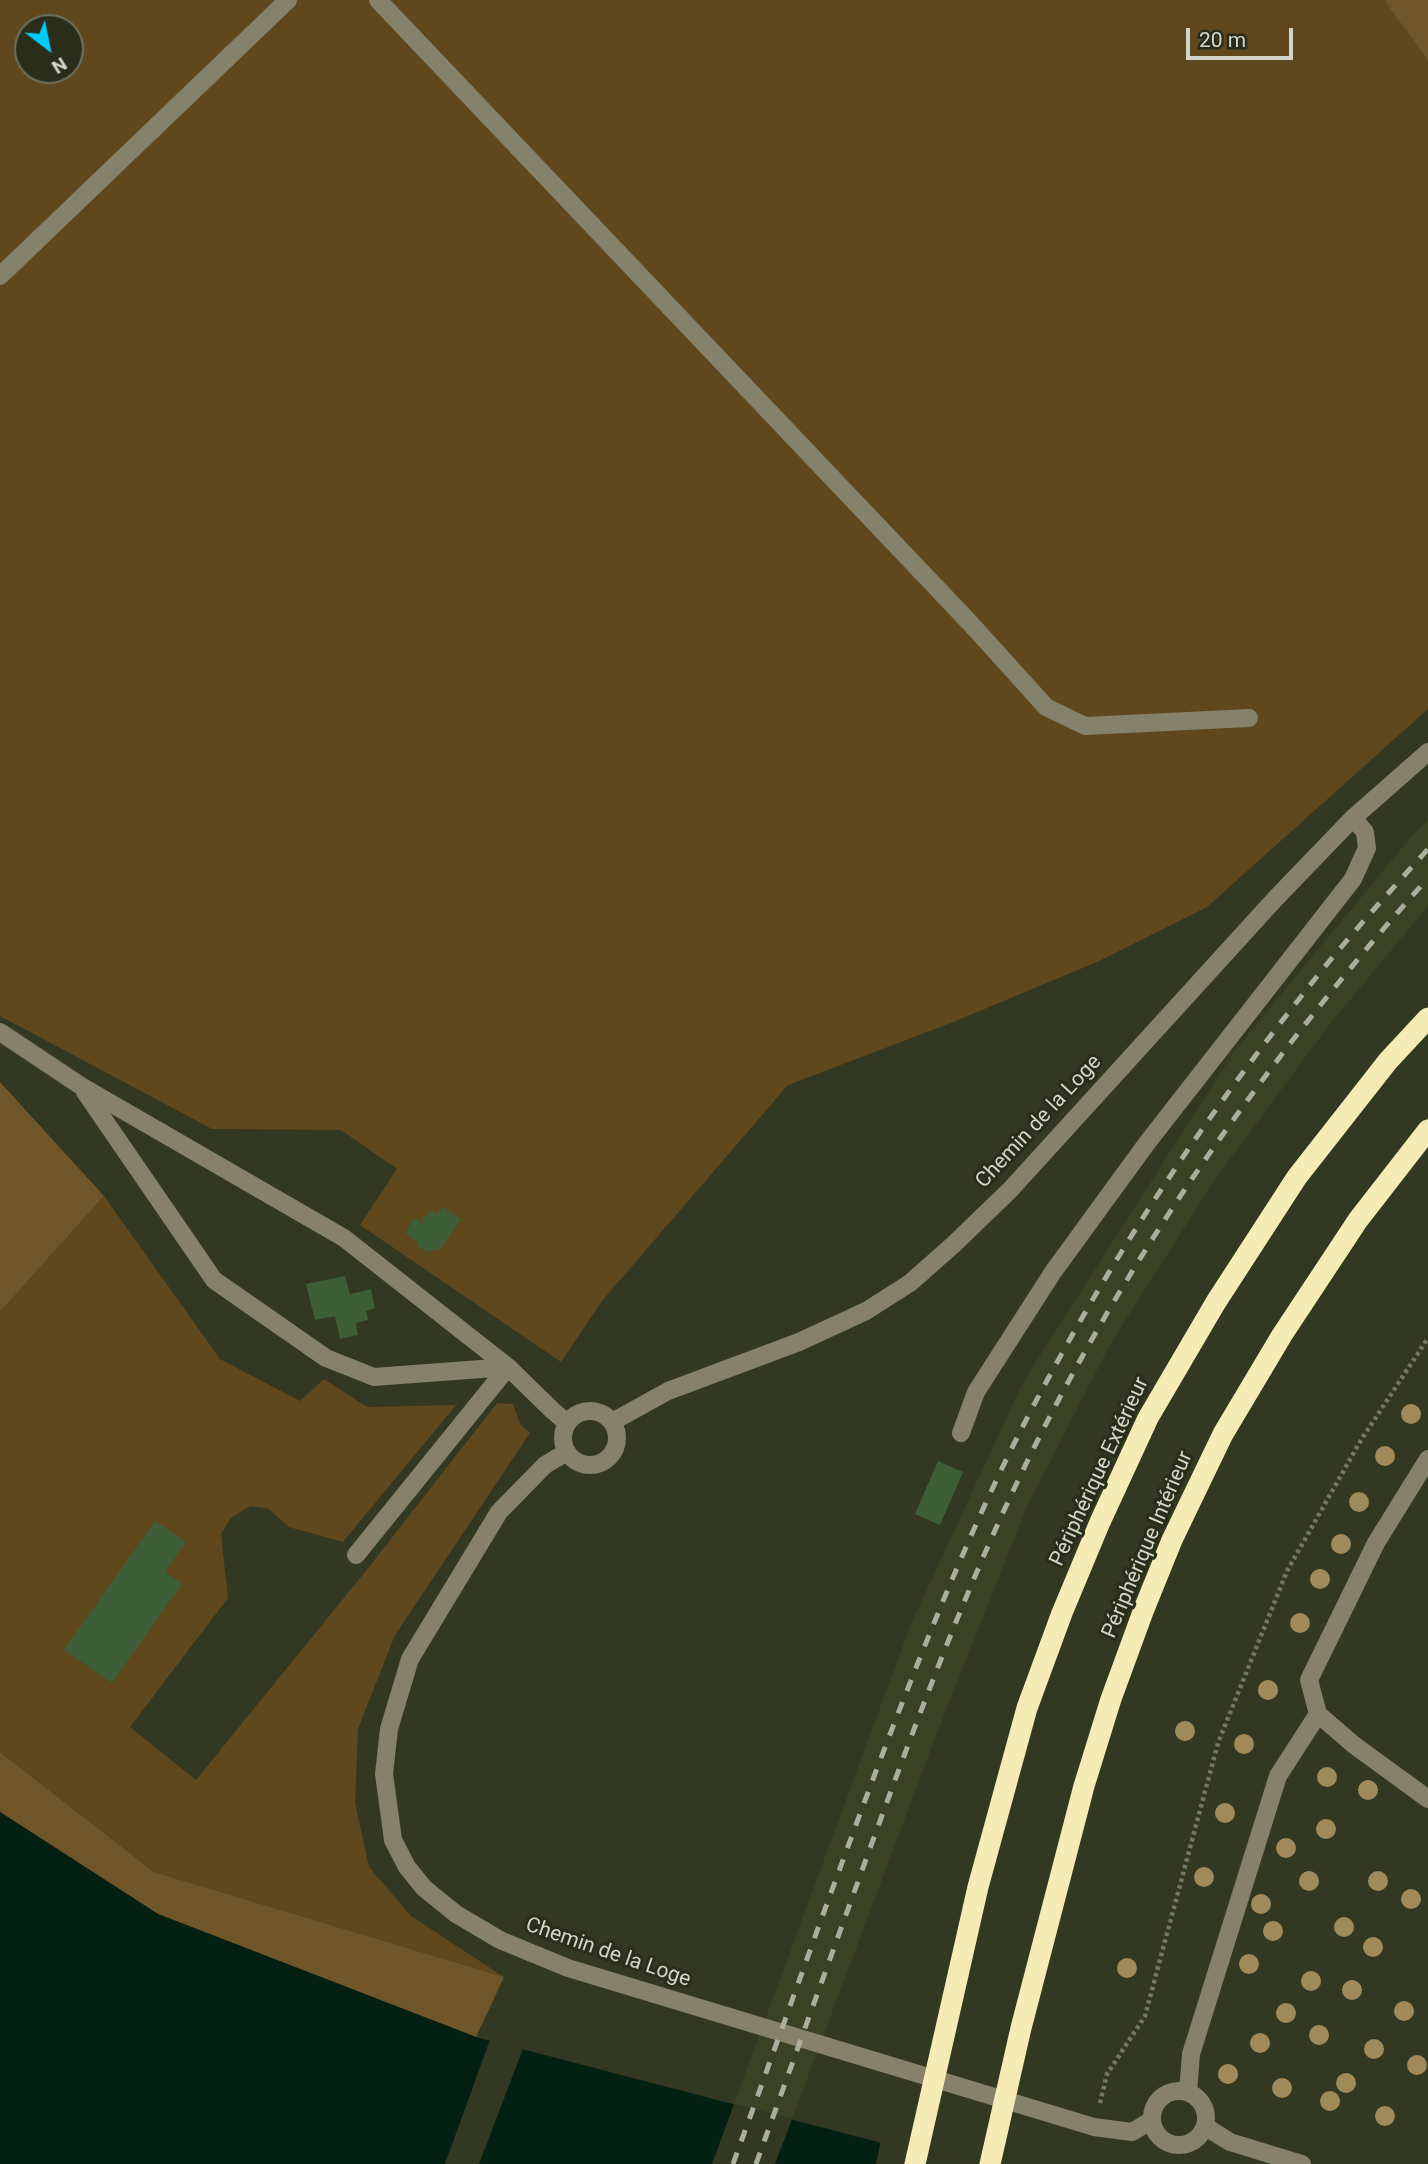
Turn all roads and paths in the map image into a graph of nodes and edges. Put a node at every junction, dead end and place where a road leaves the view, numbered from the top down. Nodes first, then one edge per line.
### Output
1 (288, 0) edge
2 (378, 0) edge
3 (0, 276) edge
4 (1249, 718) dead end
5 (1428, 752) edge
6 (1353, 818) junction
7 (1428, 1018) edge
8 (0, 1032) edge
9 (80, 1086) junction
10 (1428, 1130) edge
11 (1428, 1338) edge
12 (508, 1367) junction
13 (612, 1422) junction
14 (567, 1423) junction
15 (961, 1433) dead end
16 (567, 1452) junction
17 (1428, 1459) edge
18 (356, 1555) dead end
19 (1318, 1714) junction
20 (1428, 1799) edge
21 (1188, 2092) junction
22 (1152, 2120) junction
23 (1094, 2127) junction
24 (1206, 2127) junction
25 (915, 2164) edge
26 (990, 2164) edge
27 (1302, 2164) edge

1 - 3 street
2 - 4 street
5 - 6 street, Chemin de la Loge
6 - 13 street, Chemin de la Loge
6 - 15 street
7 - 25 highway, Périphérique Extérieur
8 - 9 street
9 - 12 street
9 - 12 street
10 - 26 highway, Périphérique Intérieur
11 - 23 path
12 - 14 street
12 - 18 street
13 - 14 street
13 - 16 street
14 - 16 street
16 - 23 street, Chemin de la Loge
17 - 19 street
19 - 20 street
19 - 21 street
21 - 22 street
21 - 24 street
22 - 23 street, Chemin de la Loge
22 - 24 street
24 - 27 street

